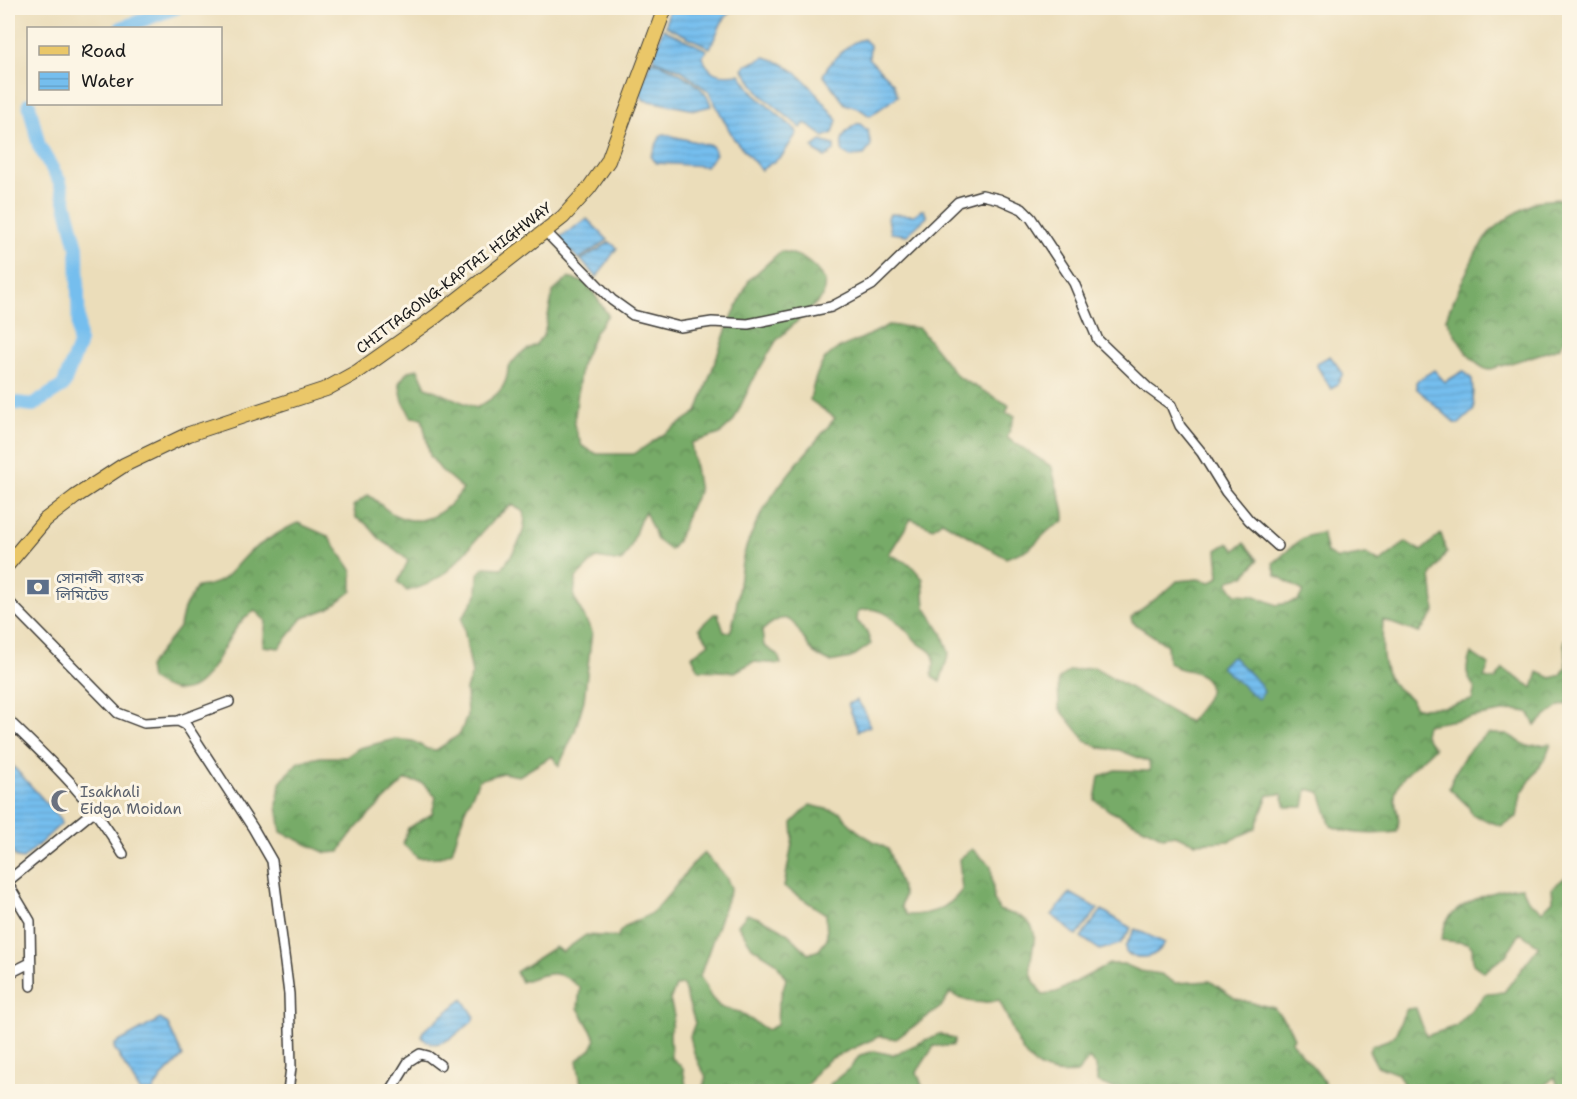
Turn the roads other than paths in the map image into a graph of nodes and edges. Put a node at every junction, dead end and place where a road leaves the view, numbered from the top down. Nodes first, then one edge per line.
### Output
1 (665, 8) edge
2 (545, 231) junction
3 (1278, 546) dead end
4 (8, 564) edge
5 (8, 601) edge
6 (230, 702) dead end
7 (8, 720) edge
8 (178, 721) junction
9 (95, 810) junction
10 (123, 854) dead end
11 (8, 883) edge
12 (30, 963) junction
13 (8, 974) edge
14 (31, 986) dead end
15 (440, 1065) dead end
16 (288, 1092) edge
17 (390, 1092) edge

1 - 2 main road, CHITTAGONG-KAPTAI HIGHWAY
2 - 3 street
2 - 4 main road, CHITTAGONG-KAPTAI HIGHWAY
5 - 8 street
6 - 8 street
7 - 9 street
8 - 16 street
9 - 10 street
9 - 11 street
11 - 12 street
12 - 13 street
12 - 14 street
15 - 17 street

